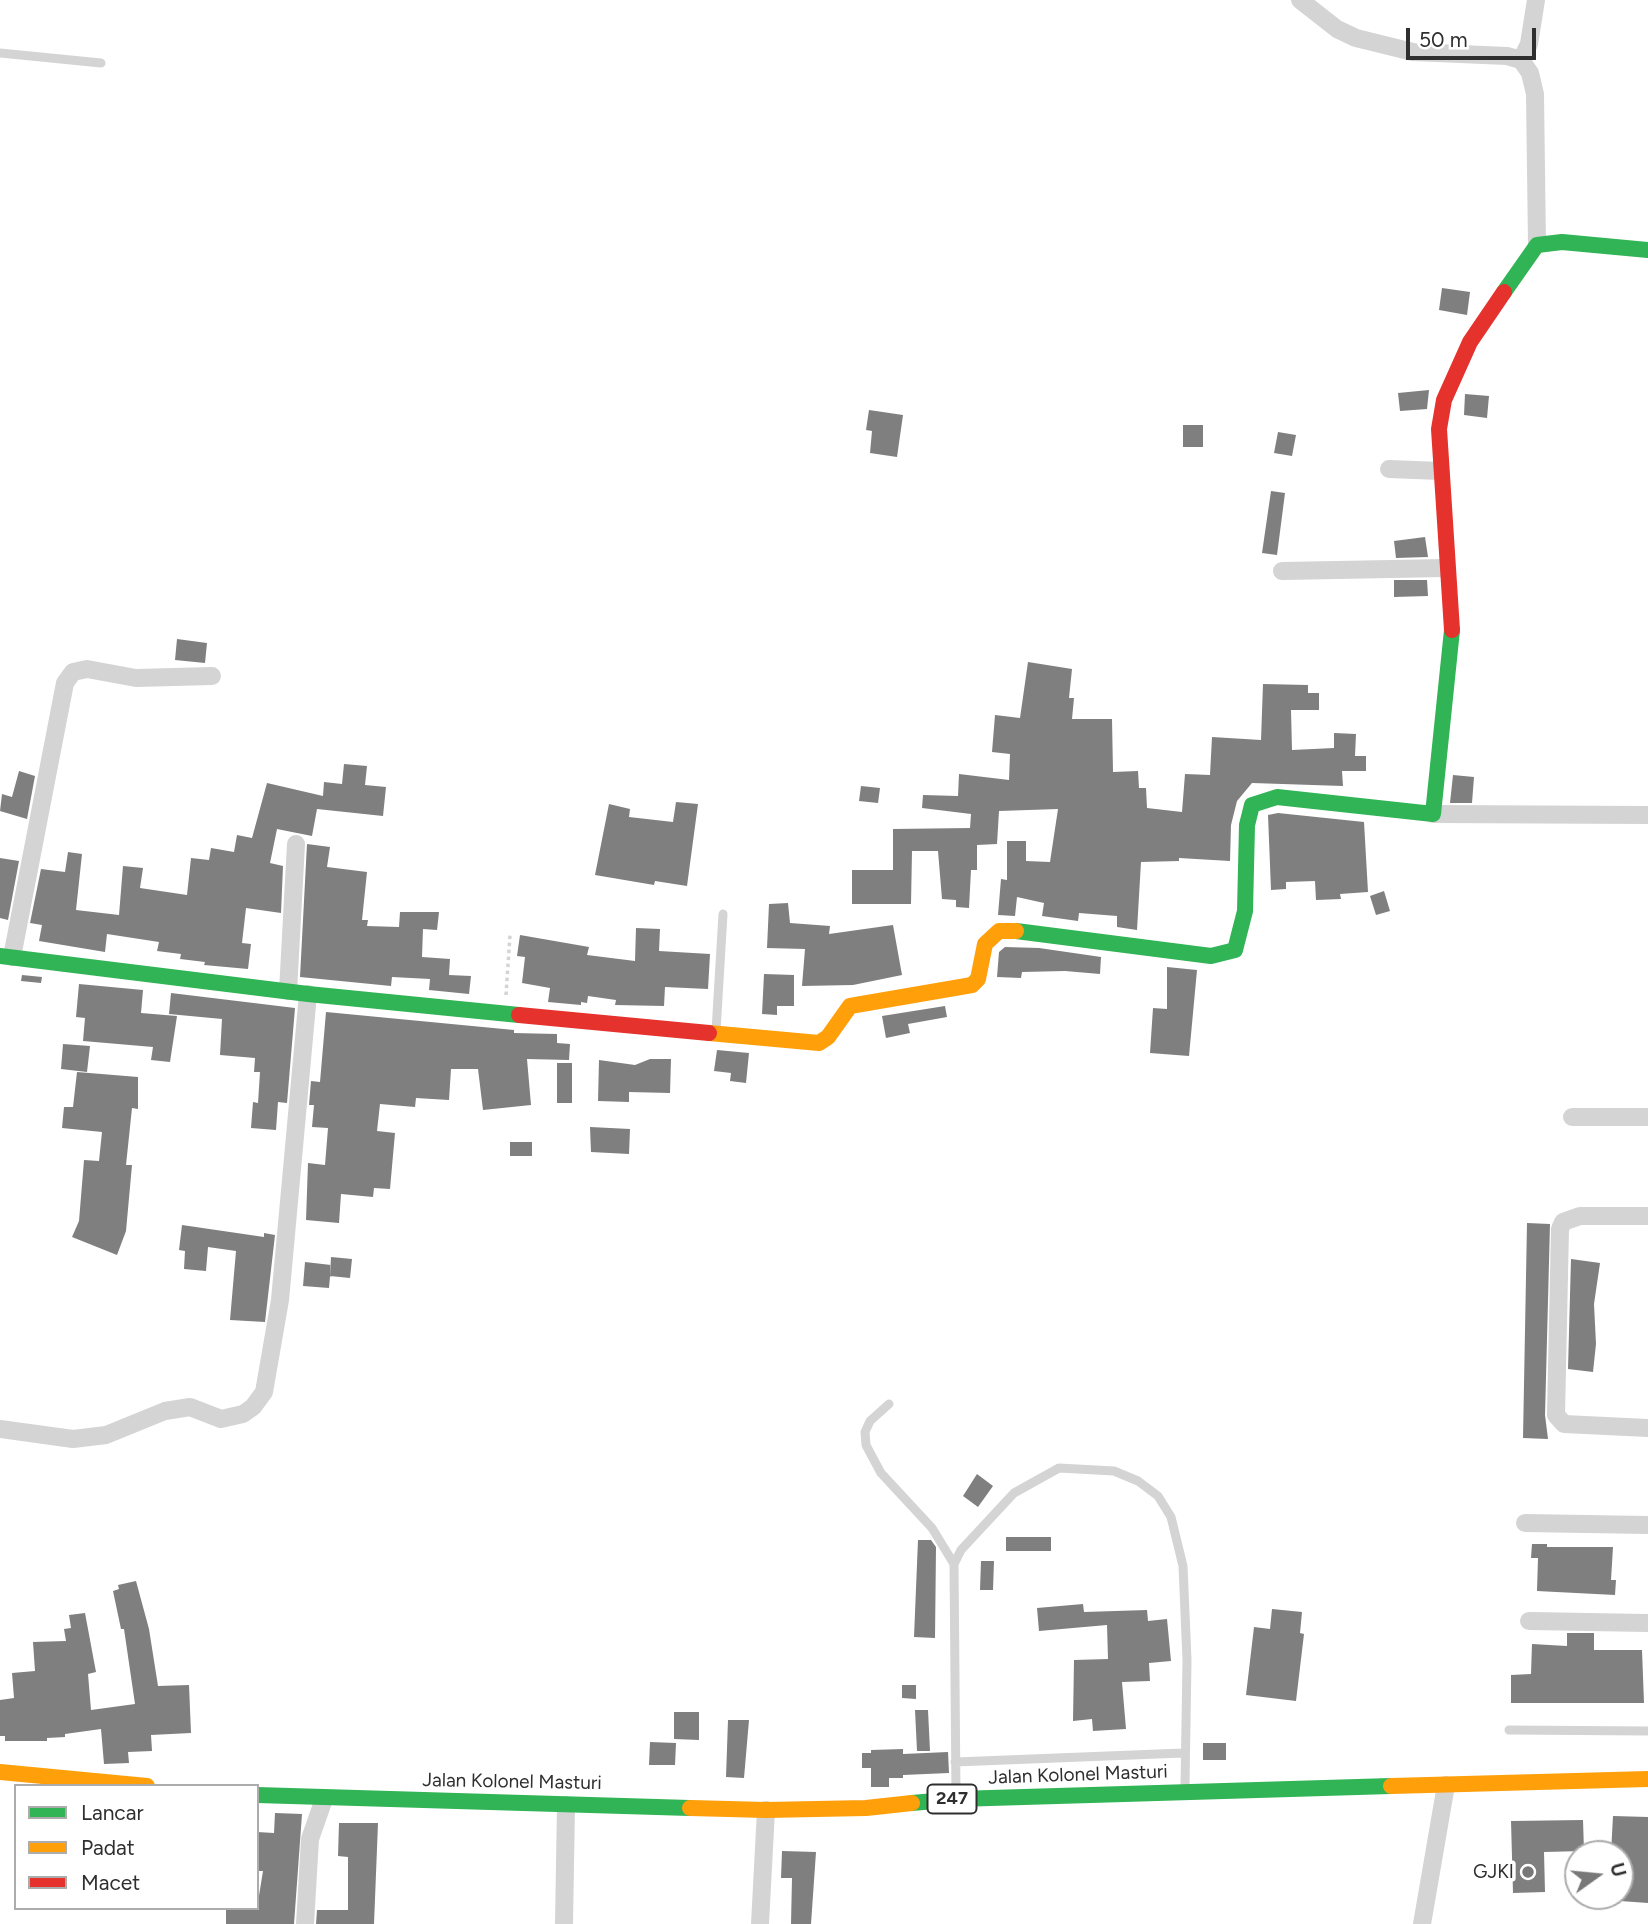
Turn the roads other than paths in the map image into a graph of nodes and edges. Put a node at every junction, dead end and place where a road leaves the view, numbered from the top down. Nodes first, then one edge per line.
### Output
1 (1300, 0) edge
2 (1536, 0) edge
3 (0, 53) edge
4 (1521, 60) junction
5 (101, 63) dead end
6 (1537, 245) junction
7 (1648, 250) edge
8 (1389, 469) dead end
9 (1440, 471) junction
10 (1446, 568) junction
11 (1282, 570) dead end
12 (212, 676) dead end
13 (1433, 814) junction
14 (1648, 815) edge
15 (296, 844) dead end
16 (723, 914) dead end
17 (6, 957) edge
18 (288, 992) junction
19 (308, 994) junction
20 (715, 1034) junction
21 (1572, 1117) dead end
22 (1648, 1117) edge
23 (1648, 1216) edge
24 (889, 1404) dead end
25 (1648, 1428) edge
26 (0, 1429) edge
27 (1525, 1523) dead end
28 (1648, 1525) edge
29 (954, 1564) junction
30 (1529, 1620) dead end
31 (1648, 1623) edge
32 (1509, 1730) dead end
33 (1648, 1731) edge
34 (1183, 1753) junction
35 (955, 1762) junction
36 (0, 1772) edge
37 (1648, 1779) edge
38 (126, 1784) edge
39 (1446, 1785) junction
40 (1185, 1793) junction
41 (259, 1795) edge
42 (324, 1799) junction
43 (957, 1799) junction
44 (566, 1805) junction
45 (766, 1810) junction
46 (305, 1924) edge
47 (564, 1924) edge
48 (760, 1924) edge
49 (1422, 1924) edge

1 - 4 street
2 - 4 street
3 - 5 lane
4 - 6 street
6 - 7 street
6 - 9 street
8 - 9 street
9 - 10 street
10 - 11 street
10 - 13 street
12 - 17 street
13 - 14 street
13 - 20 street
15 - 18 street
16 - 20 lane
17 - 18 street
18 - 19 street
19 - 20 street
19 - 26 street
21 - 22 street
23 - 25 street
24 - 29 lane
27 - 28 street
29 - 34 lane
29 - 35 lane
30 - 31 street
32 - 33 lane
34 - 35 lane
34 - 40 lane
35 - 43 lane
36 - 38 street
37 - 39 street, Jalan Kolonel Masturi / 247
39 - 40 street, Jalan Kolonel Masturi / 247
39 - 49 street
40 - 43 street, Jalan Kolonel Masturi / 247
41 - 42 street, Jalan Kolonel Masturi / 247
42 - 44 street, Jalan Kolonel Masturi / 247
42 - 46 street
43 - 45 street, Jalan Kolonel Masturi / 247
44 - 45 street, Jalan Kolonel Masturi / 247
44 - 47 street
45 - 48 street

